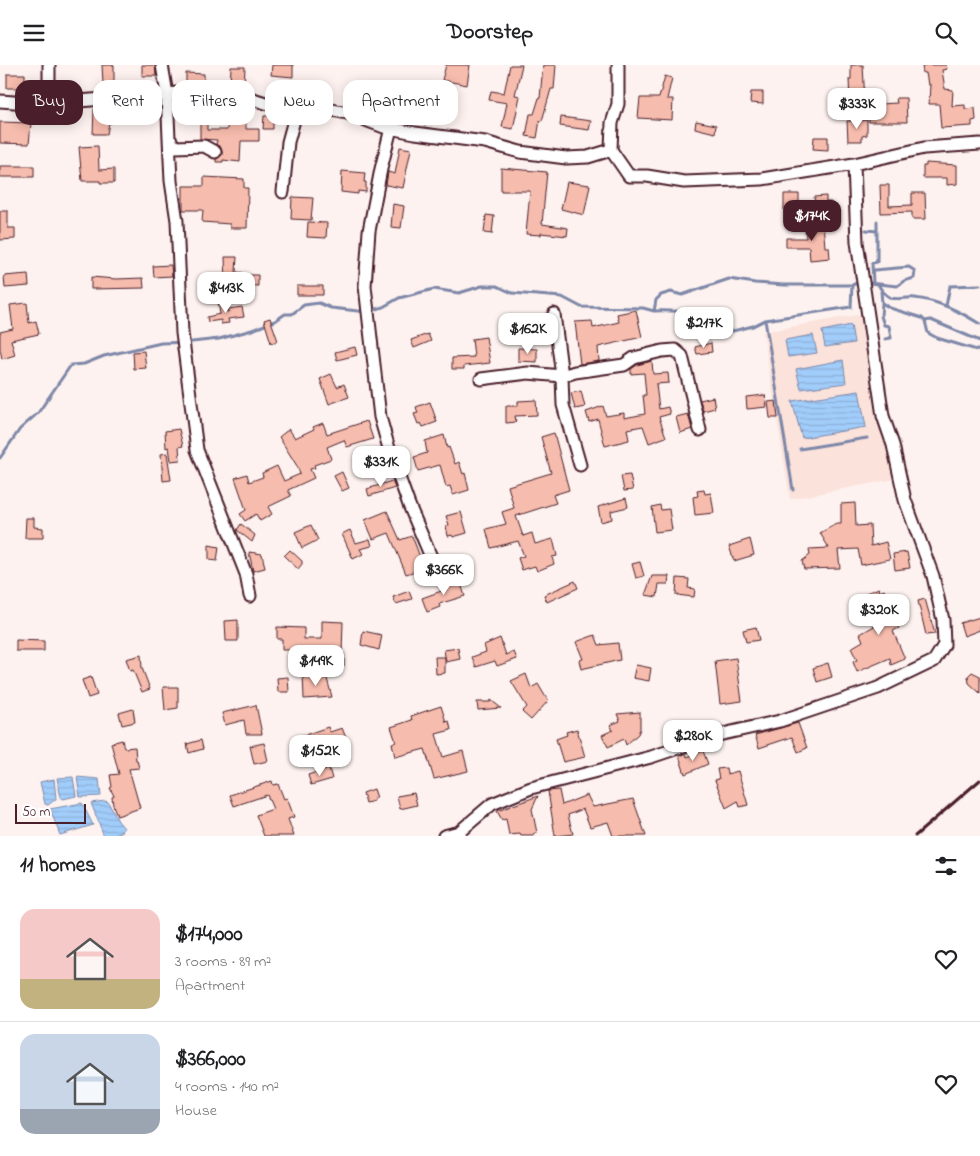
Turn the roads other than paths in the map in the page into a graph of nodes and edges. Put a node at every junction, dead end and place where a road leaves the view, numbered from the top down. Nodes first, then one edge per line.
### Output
1 (48, 65) edge
2 (162, 65) edge
3 (618, 65) edge
4 (49, 80) edge
5 (167, 93) junction
6 (83, 100) edge
7 (0, 101) edge
8 (15, 102) edge
9 (265, 102) edge
10 (333, 110) edge
11 (293, 125) edge
12 (392, 128) junction
13 (170, 138) junction
14 (980, 144) edge
15 (611, 150) junction
16 (215, 152) dead end
17 (854, 164) junction
18 (283, 192) dead end
19 (554, 314) dead end
20 (562, 376) junction
21 (481, 379) dead end
22 (700, 430) dead end
23 (580, 465) dead end
24 (431, 557) dead end
25 (250, 596) dead end
26 (444, 836) edge

1 - 4 street
2 - 5 street
3 - 15 street
5 - 6 street
5 - 9 street
5 - 13 street
7 - 8 street
10 - 12 street
11 - 18 street
12 - 15 street
12 - 24 street
13 - 16 street
13 - 25 street
14 - 17 street
15 - 17 street
17 - 26 street
19 - 20 street
20 - 21 street
20 - 22 street
20 - 23 street

